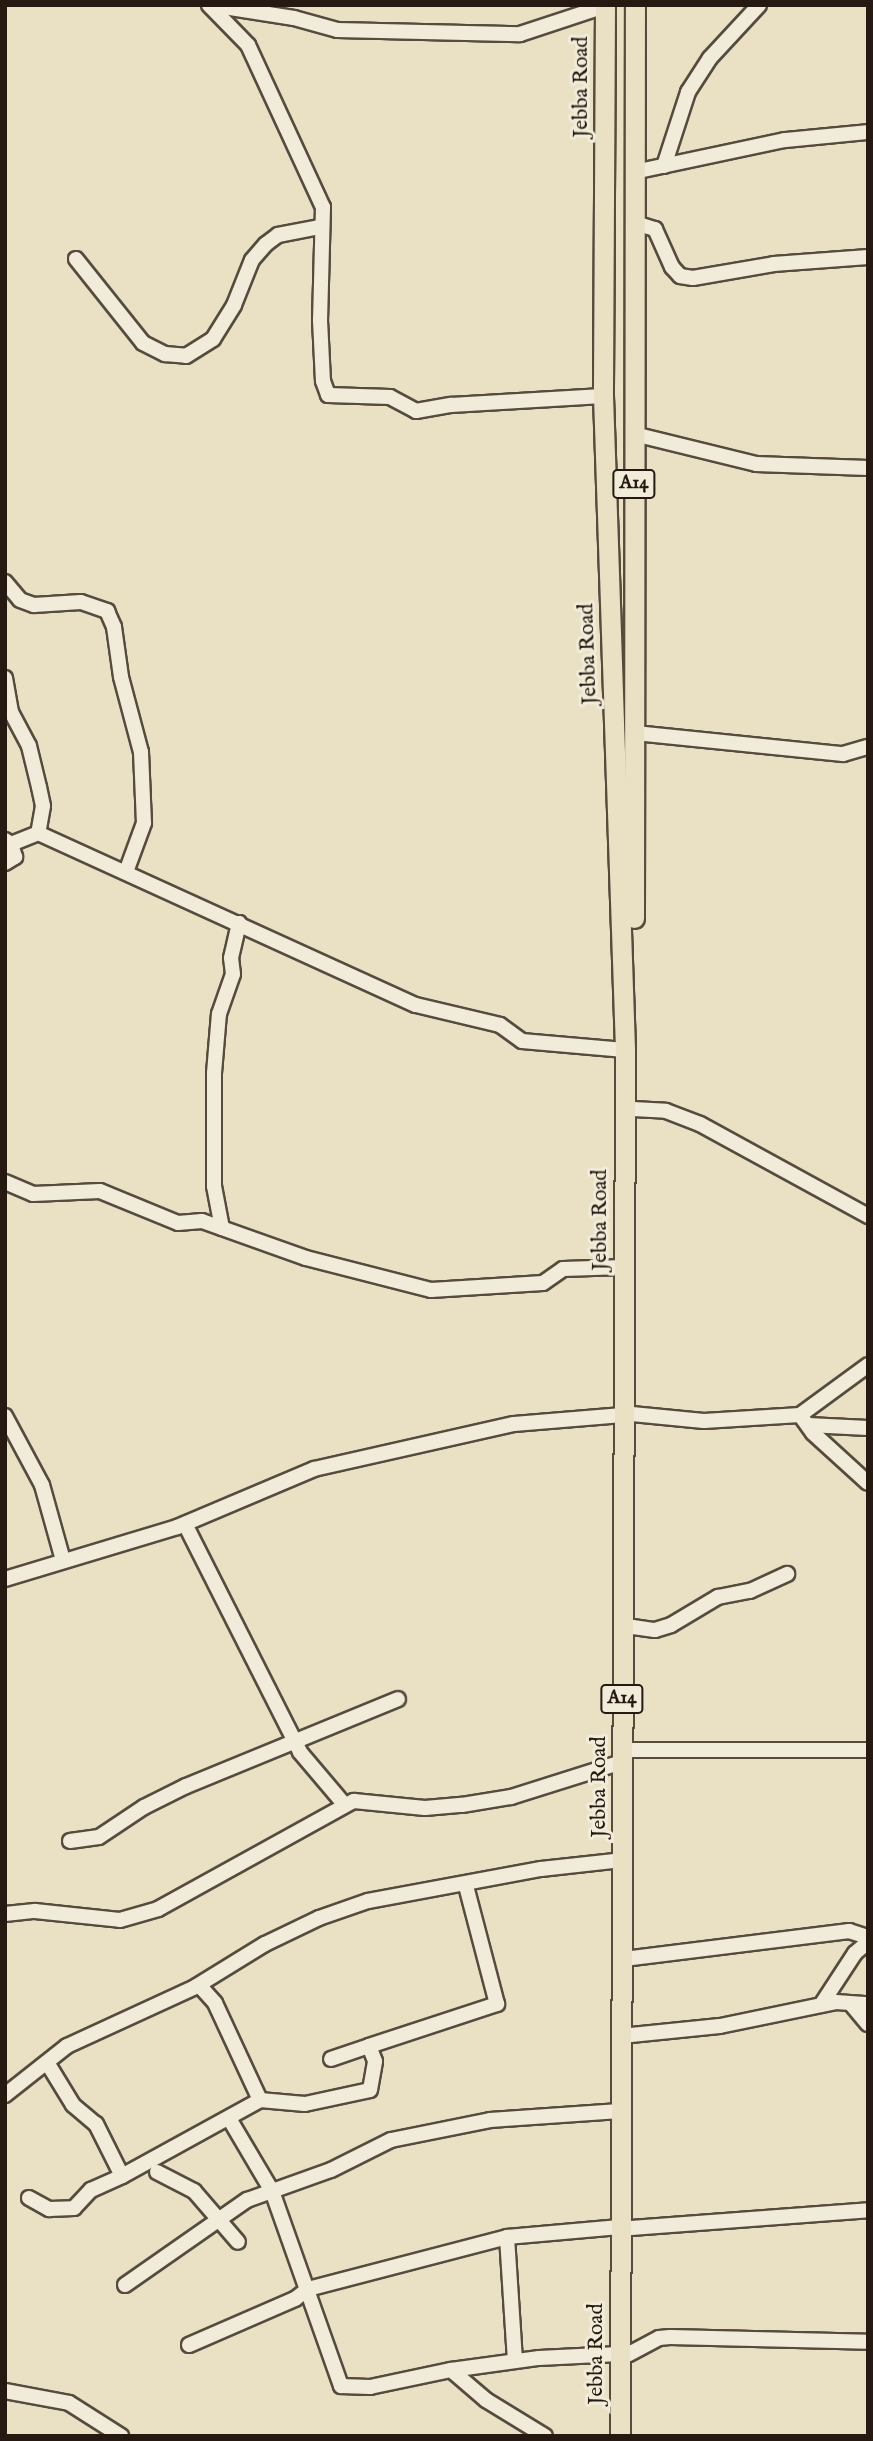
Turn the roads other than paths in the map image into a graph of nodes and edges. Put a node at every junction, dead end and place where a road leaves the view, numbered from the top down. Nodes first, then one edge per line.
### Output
1 (210, 5) edge
2 (605, 5) edge
3 (635, 5) edge
4 (759, 5) edge
5 (868, 132) edge
6 (664, 166) junction
7 (634, 172) junction
8 (635, 223) junction
9 (320, 227) junction
10 (868, 257) edge
11 (76, 259) dead end
12 (603, 396) junction
13 (634, 434) junction
14 (868, 468) edge
15 (5, 582) edge
16 (5, 678) edge
17 (635, 733) junction
18 (868, 747) edge
19 (38, 833) junction
20 (8, 842) edge
21 (5, 863) edge
22 (126, 872) junction
23 (239, 923) junction
24 (629, 963) junction
25 (625, 1050) junction
26 (633, 1109) junction
27 (5, 1182) edge
28 (868, 1216) edge
29 (222, 1228) junction
30 (624, 1267) junction
31 (868, 1365) edge
32 (628, 1415) junction
33 (5, 1416) edge
34 (804, 1420) junction
35 (868, 1428) edge
36 (868, 1483) edge
37 (185, 1524) junction
38 (62, 1560) junction
39 (787, 1574) dead end
40 (5, 1579) edge
41 (633, 1627) junction
42 (398, 1699) dead end
43 (296, 1744) junction
44 (868, 1750) edge
45 (627, 1756) junction
46 (344, 1804) junction
47 (69, 1841) dead end
48 (622, 1860) junction
49 (466, 1886) junction
50 (5, 1914) edge
51 (868, 1937) edge
52 (868, 1942) edge
53 (632, 1958) junction
54 (199, 1985) junction
55 (851, 2004) junction
56 (868, 2004) edge
57 (821, 2005) junction
58 (868, 2024) edge
59 (631, 2035) junction
60 (369, 2046) junction
61 (331, 2059) dead end
62 (48, 2064) junction
63 (5, 2095) edge
64 (260, 2100) junction
65 (620, 2111) junction
66 (230, 2120) junction
67 (157, 2172) dead end
68 (122, 2176) junction
69 (272, 2191) junction
70 (29, 2198) dead end
71 (868, 2210) edge
72 (220, 2216) junction
73 (626, 2227) junction
74 (508, 2236) junction
75 (238, 2242) dead end
76 (125, 2285) dead end
77 (308, 2289) junction
78 (868, 2342) edge
79 (190, 2345) dead end
80 (624, 2354) junction
81 (515, 2361) junction
82 (450, 2370) junction
83 (5, 2391) edge
84 (121, 2436) edge
85 (545, 2436) edge
86 (620, 2436) edge
87 (630, 2436) edge

1 - 2 street
1 - 9 street
2 - 12 highway, Jebba Road / A14
3 - 7 highway, Jebba Road / A14
4 - 6 street
5 - 6 street
6 - 7 street
7 - 8 highway, Jebba Road / A14
8 - 10 street
8 - 13 highway, Jebba Road / A14
9 - 11 street
9 - 12 street
12 - 24 highway, Jebba Road / A14
13 - 14 street
13 - 17 highway, Jebba Road / A14
15 - 22 street
16 - 19 street
17 - 18 street
17 - 24 highway, Jebba Road / A14
19 - 20 street
19 - 22 street
20 - 21 street
22 - 23 street
23 - 25 street
23 - 29 street
24 - 25 highway, Jebba Road / A14
24 - 26 highway, Jebba Road / A14
25 - 30 highway, Jebba Road / A14
26 - 28 street
26 - 32 highway, Jebba Road / A14
27 - 29 street
29 - 30 street
30 - 32 highway, Jebba Road / A14
31 - 34 street
32 - 34 street
32 - 37 street
32 - 41 highway, Jebba Road / A14
32 - 45 highway, Jebba Road / A14
33 - 38 street
34 - 35 street
34 - 36 street
37 - 38 street
37 - 43 street
38 - 40 street
39 - 41 street
41 - 45 highway, Jebba Road / A14
42 - 43 street
43 - 46 street
43 - 47 street
44 - 45 street
45 - 46 street
45 - 48 highway, Jebba Road / A14
45 - 53 highway, Jebba Road / A14
46 - 50 street
48 - 49 street
48 - 65 highway, Jebba Road / A14
49 - 54 street
49 - 60 street
51 - 53 street
52 - 57 street
53 - 59 highway, Jebba Road / A14
54 - 62 street
54 - 64 street
55 - 56 street
55 - 57 street
55 - 58 street
57 - 59 street
59 - 73 highway, Jebba Road / A14
60 - 61 street
60 - 64 street
62 - 63 street
62 - 68 street
64 - 66 street
65 - 69 street
65 - 73 highway, Jebba Road / A14
66 - 68 street
66 - 69 street
67 - 72 street
68 - 70 street
69 - 72 street
69 - 77 street
71 - 73 street
72 - 75 street
72 - 76 street
73 - 74 street
73 - 80 highway, Jebba Road / A14
74 - 77 street
74 - 81 street
77 - 79 street
77 - 82 street
78 - 80 street
80 - 81 street
80 - 86 highway, Jebba Road / A14
80 - 87 highway, Jebba Road / A14
81 - 82 street
82 - 85 street
83 - 84 street

